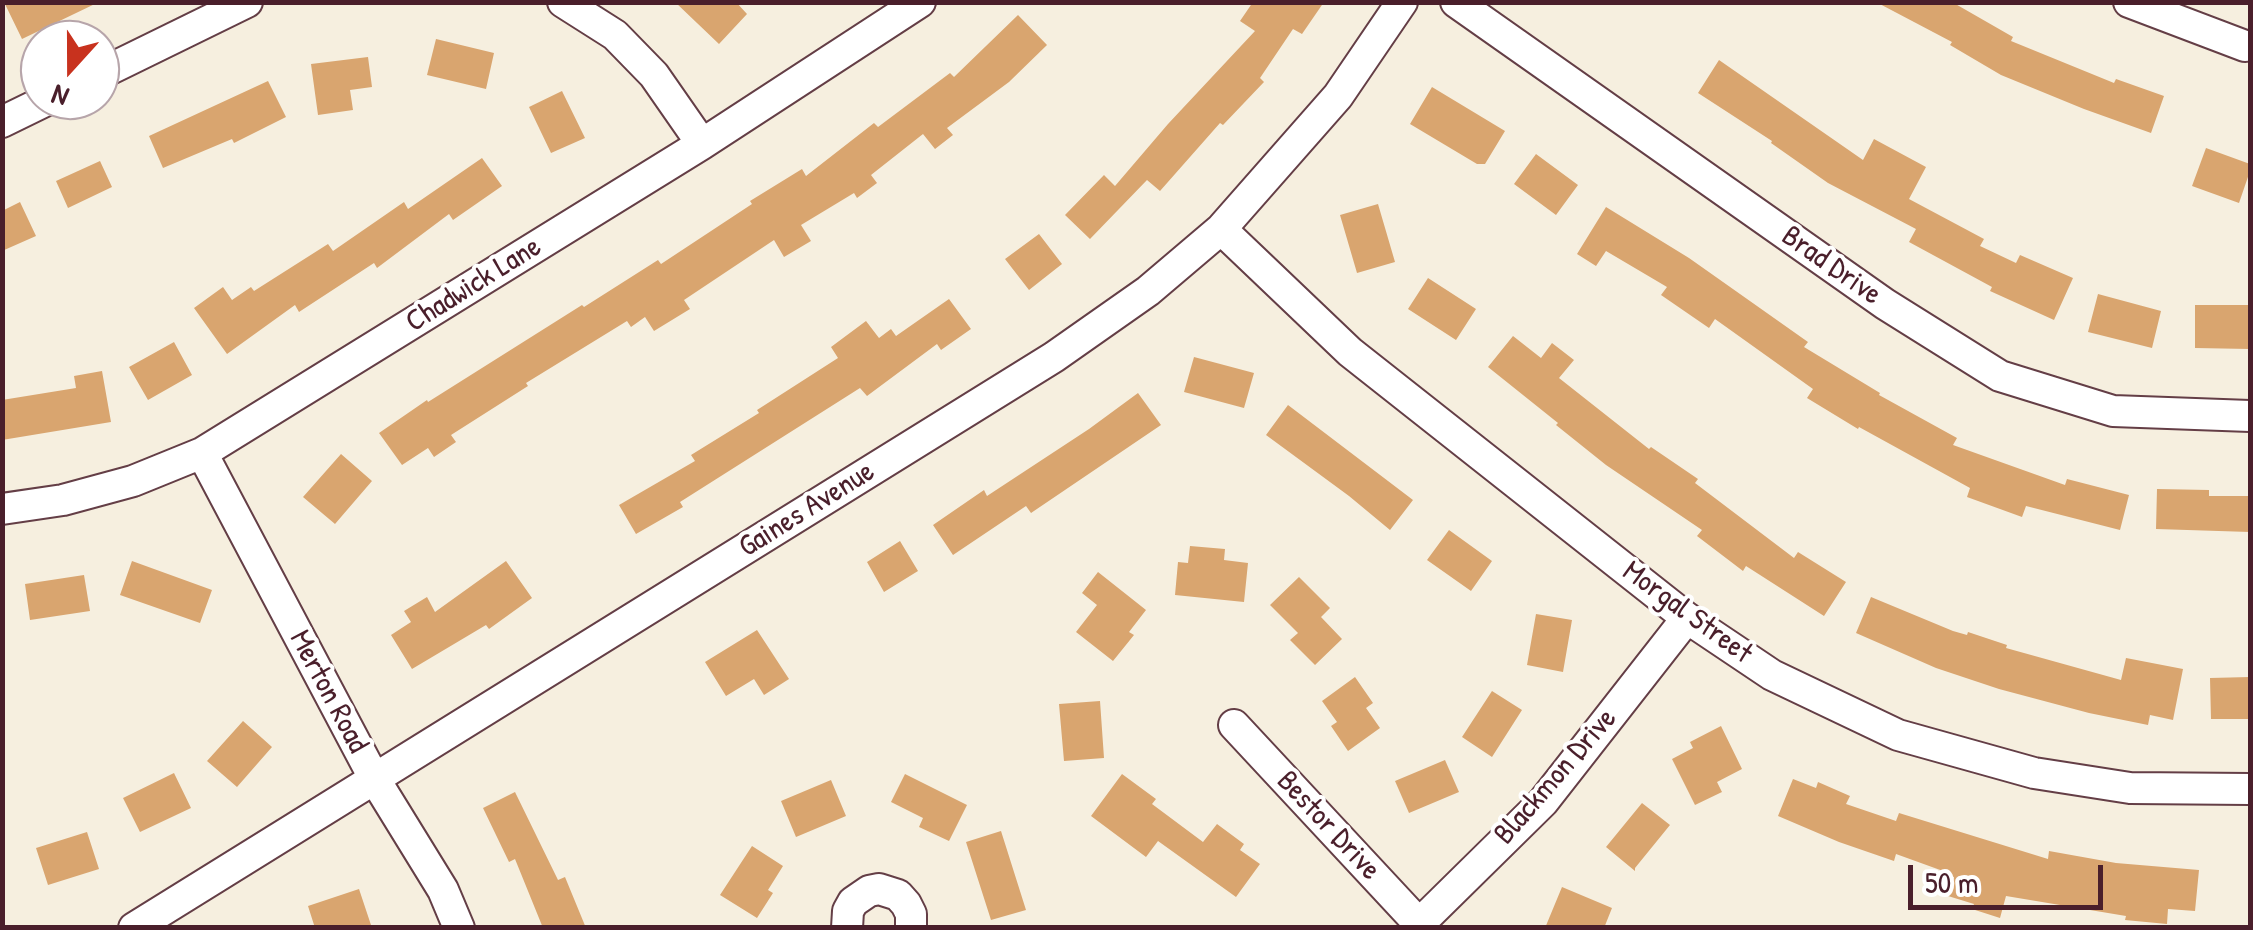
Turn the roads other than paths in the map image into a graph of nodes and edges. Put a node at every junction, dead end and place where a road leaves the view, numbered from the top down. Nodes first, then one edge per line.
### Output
1 (247, 2) edge
2 (563, 2) edge
3 (920, 2) edge
4 (1402, 2) edge
5 (1456, 2) edge
6 (2129, 2) edge
7 (2245, 46) dead end
8 (120, 64) edge
9 (702, 144) junction
10 (1222, 229) junction
11 (2250, 416) edge
12 (202, 452) junction
13 (2, 509) edge
14 (1687, 618) junction
15 (1234, 726) dead end
16 (374, 778) junction
17 (2250, 790) edge
18 (1419, 926) edge
19 (134, 928) edge
20 (459, 928) edge
21 (847, 928) edge
22 (911, 928) edge

1 - 8 street
2 - 9 street
3 - 9 street, Chadwick Lane
4 - 10 street, Gaines Avenue
5 - 11 street, Brad Drive
6 - 7 street
9 - 12 street, Chadwick Lane
10 - 14 street, Morgal Street
10 - 16 street, Gaines Avenue
12 - 13 street, Chadwick Lane
12 - 16 street, Merton Road
14 - 17 street, Morgal Street
14 - 18 street, Blackmon Drive
15 - 18 street, Bestor Drive
16 - 19 street, Gaines Avenue
16 - 20 street, Merton Road
21 - 22 street

